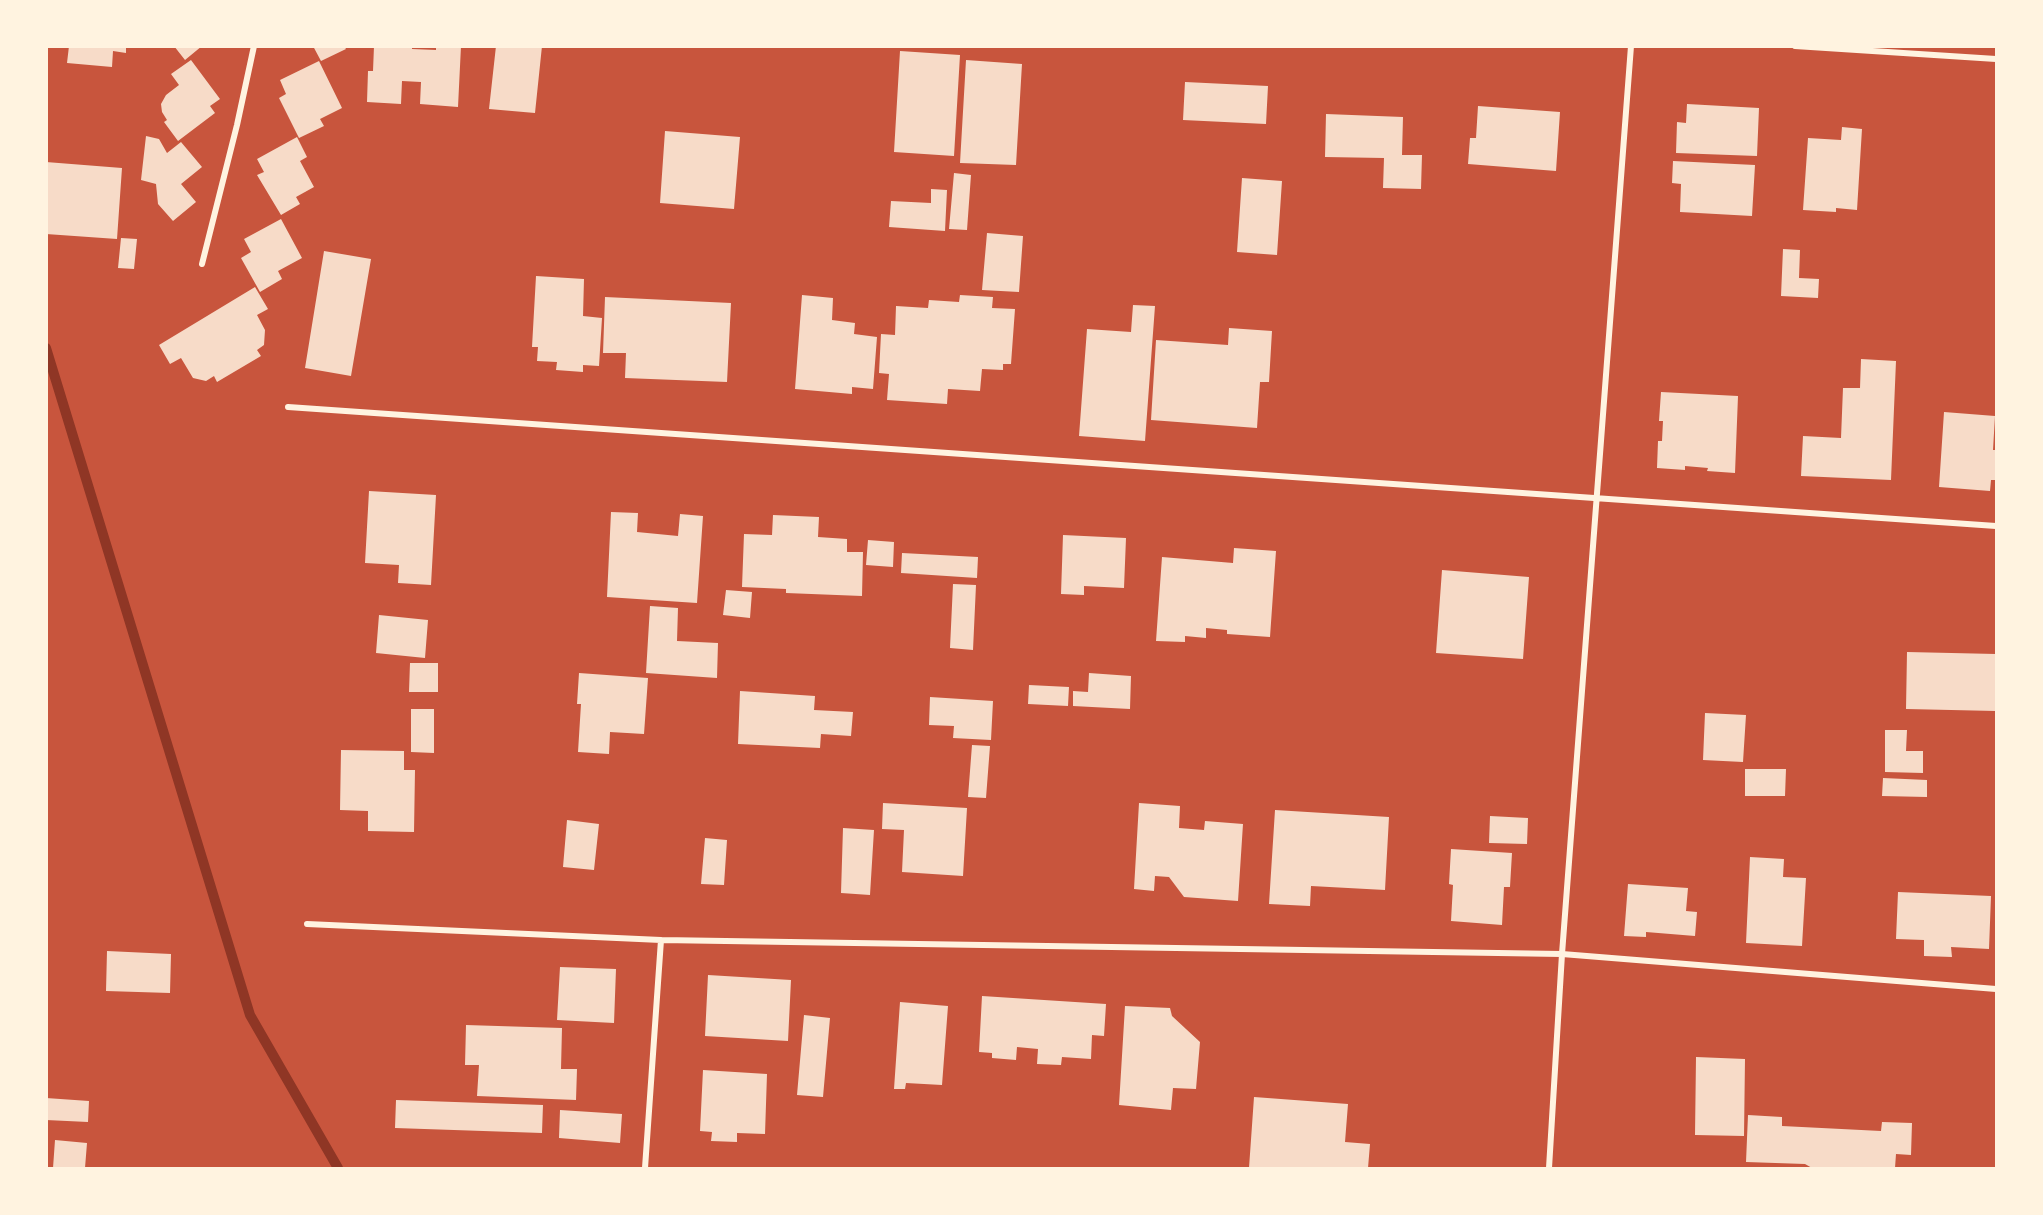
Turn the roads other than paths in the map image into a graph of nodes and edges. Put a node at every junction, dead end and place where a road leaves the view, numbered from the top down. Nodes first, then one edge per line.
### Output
1 (254, 46) edge
2 (1631, 46) edge
3 (1795, 46) edge
4 (1996, 59) edge
5 (202, 264) dead end
6 (288, 407) dead end
7 (1598, 497) junction
8 (1996, 526) edge
9 (307, 924) dead end
10 (661, 940) junction
11 (1562, 954) junction
12 (1996, 990) edge
13 (645, 1168) edge
14 (1549, 1168) edge

1 - 5 street
2 - 7 street
3 - 4 street
6 - 7 street
7 - 8 street
7 - 11 street
9 - 10 street
10 - 11 street
10 - 13 street
11 - 12 street
11 - 14 street

